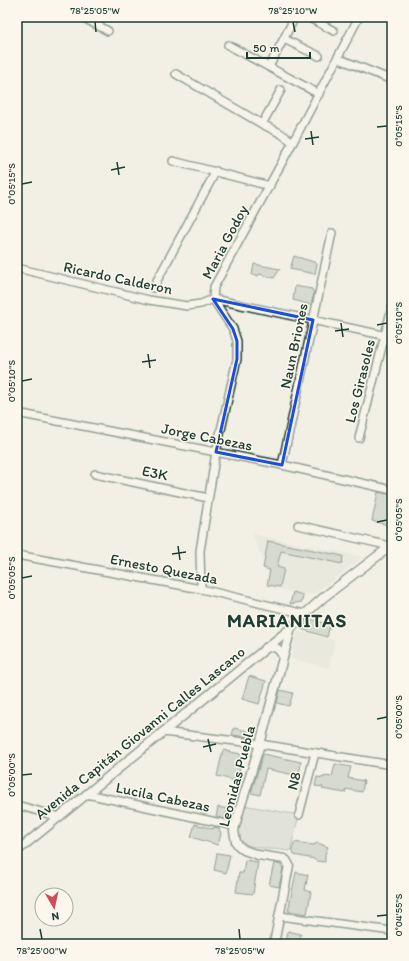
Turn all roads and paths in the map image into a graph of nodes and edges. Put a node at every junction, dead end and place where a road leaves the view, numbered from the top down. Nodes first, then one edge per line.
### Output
1 (82, 17) edge
2 (295, 17) edge
3 (308, 17) edge
4 (359, 17) edge
5 (108, 31) dead end
6 (334, 31) dead end
7 (284, 39) junction
8 (228, 45) dead end
9 (319, 56) dead end
10 (337, 58) junction
11 (269, 67) junction
12 (176, 74) dead end
13 (392, 80) edge
14 (281, 90) dead end
15 (319, 94) junction
16 (262, 124) junction
17 (293, 142) junction
18 (173, 161) dead end
19 (216, 171) junction
20 (270, 186) junction
21 (332, 233) dead end
22 (17, 268) edge
23 (153, 288) dead end
24 (213, 299) junction
25 (392, 307) edge
26 (313, 320) junction
27 (388, 336) edge
28 (17, 413) edge
29 (359, 438) dead end
30 (216, 452) junction
31 (282, 465) junction
32 (95, 474) dead end
33 (392, 490) edge
34 (208, 498) junction
35 (298, 525) dead end
36 (391, 545) edge
37 (17, 555) edge
38 (200, 589) junction
39 (305, 614) junction
40 (292, 628) junction
41 (266, 648) junction
42 (283, 657) junction
43 (163, 732) junction
44 (260, 744) junction
45 (315, 753) junction
46 (392, 765) edge
47 (87, 794) junction
48 (17, 804) edge
49 (299, 815) dead end
50 (59, 816) junction
51 (235, 826) junction
52 (17, 851) edge
53 (280, 916) junction
54 (392, 931) edge
55 (274, 944) edge

1 - 5 street
2 - 7 street
3 - 6 street
4 - 10 street, Maria Godoy
7 - 9 street
7 - 11 street
8 - 11 street
10 - 13 street
10 - 15 street, Maria Godoy
11 - 15 street
12 - 16 street
14 - 16 street
15 - 17 street, Maria Godoy
16 - 17 street
17 - 20 street, Maria Godoy
18 - 19 street
19 - 20 street
19 - 23 street
20 - 24 street, Maria Godoy
21 - 26 street, Naun Briones
22 - 24 street, Ricardo Calderon
24 - 26 street
24 - 30 street, Maria Godoy
25 - 27 street, Los Girasoles
26 - 27 street
26 - 31 street, Naun Briones
27 - 29 street, Los Girasoles
28 - 30 street, Jorge Cabezas
30 - 31 street, Jorge Cabezas
30 - 34 street, Maria Godoy
31 - 33 street, Jorge Cabezas
32 - 34 street, E3K
34 - 38 street, Maria Godoy
35 - 36 street
36 - 39 street, Avenida Capitán Giovanni Calles Lascano
37 - 38 street, Ernesto Quezada
38 - 39 street, Ernesto Quezada
39 - 40 street, Avenida Capitán Giovanni Calles Lascano
40 - 41 street, Avenida Capitán Giovanni Calles Lascano
40 - 42 street, Leonidas Puebla
41 - 42 street
41 - 43 street, Avenida Capitán Giovanni Calles Lascano
42 - 44 street, Leonidas Puebla
43 - 44 street
43 - 47 street, Avenida Capitán Giovanni Calles Lascano
44 - 45 street
44 - 51 street, Leonidas Puebla
45 - 46 street
45 - 49 street, N8
47 - 50 street, Avenida Capitán Giovanni Calles Lascano
47 - 51 street, Lucila Cabezas
48 - 50 street
50 - 52 street, Avenida Capitán Giovanni Calles Lascano
51 - 53 street, Leonidas Puebla
53 - 54 street
53 - 55 street, Leonidas Puebla

